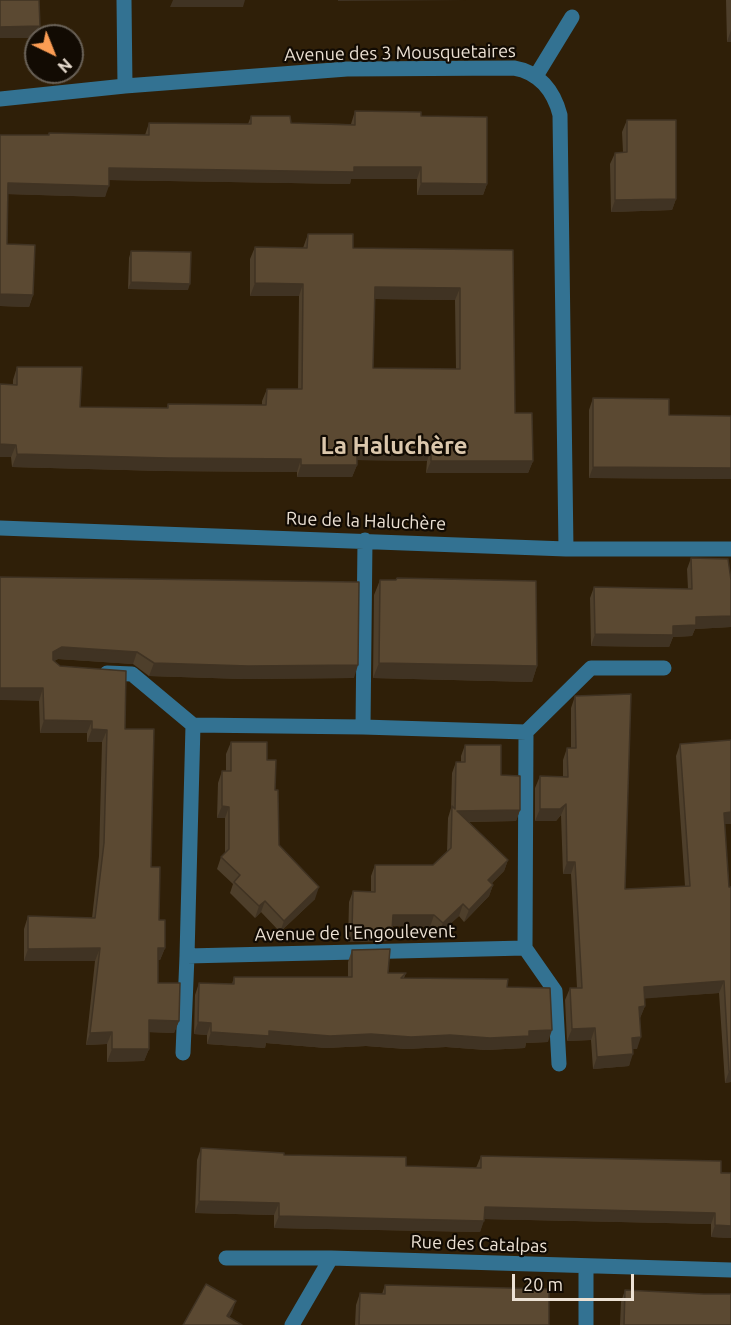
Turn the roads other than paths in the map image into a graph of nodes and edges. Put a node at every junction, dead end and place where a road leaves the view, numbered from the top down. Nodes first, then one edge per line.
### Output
1 (124, 0) edge
2 (572, 17) dead end
3 (536, 76) junction
4 (125, 86) junction
5 (0, 99) edge
6 (0, 528) edge
7 (365, 540) junction
8 (566, 549) junction
9 (731, 549) edge
10 (664, 668) dead end
11 (89, 671) edge
12 (193, 724) junction
13 (363, 727) junction
14 (526, 732) junction
15 (525, 948) junction
16 (187, 956) junction
17 (183, 1053) dead end
18 (559, 1064) dead end
19 (226, 1258) dead end
20 (331, 1258) junction
21 (586, 1267) junction
22 (731, 1270) edge
23 (292, 1325) edge
24 (586, 1325) edge

1 - 4 street
2 - 3 street
3 - 4 street, Avenue des 3 Mousquetaires
3 - 8 street, Avenue des 3 Mousquetaires
4 - 5 street, Avenue des 3 Mousquetaires
6 - 7 street, Rue de la Haluchère
7 - 8 street, Rue de la Haluchère
7 - 13 street
8 - 9 street, Rue de la Haluchère
10 - 14 street
11 - 12 street
12 - 13 street
12 - 16 street
13 - 14 street
14 - 15 street
15 - 16 street, Avenue de l'Engoulevent
15 - 18 street
16 - 17 street
19 - 20 street, Rue des Catalpas
20 - 21 street, Rue des Catalpas
20 - 23 street
21 - 22 street, Rue des Catalpas
21 - 24 street

